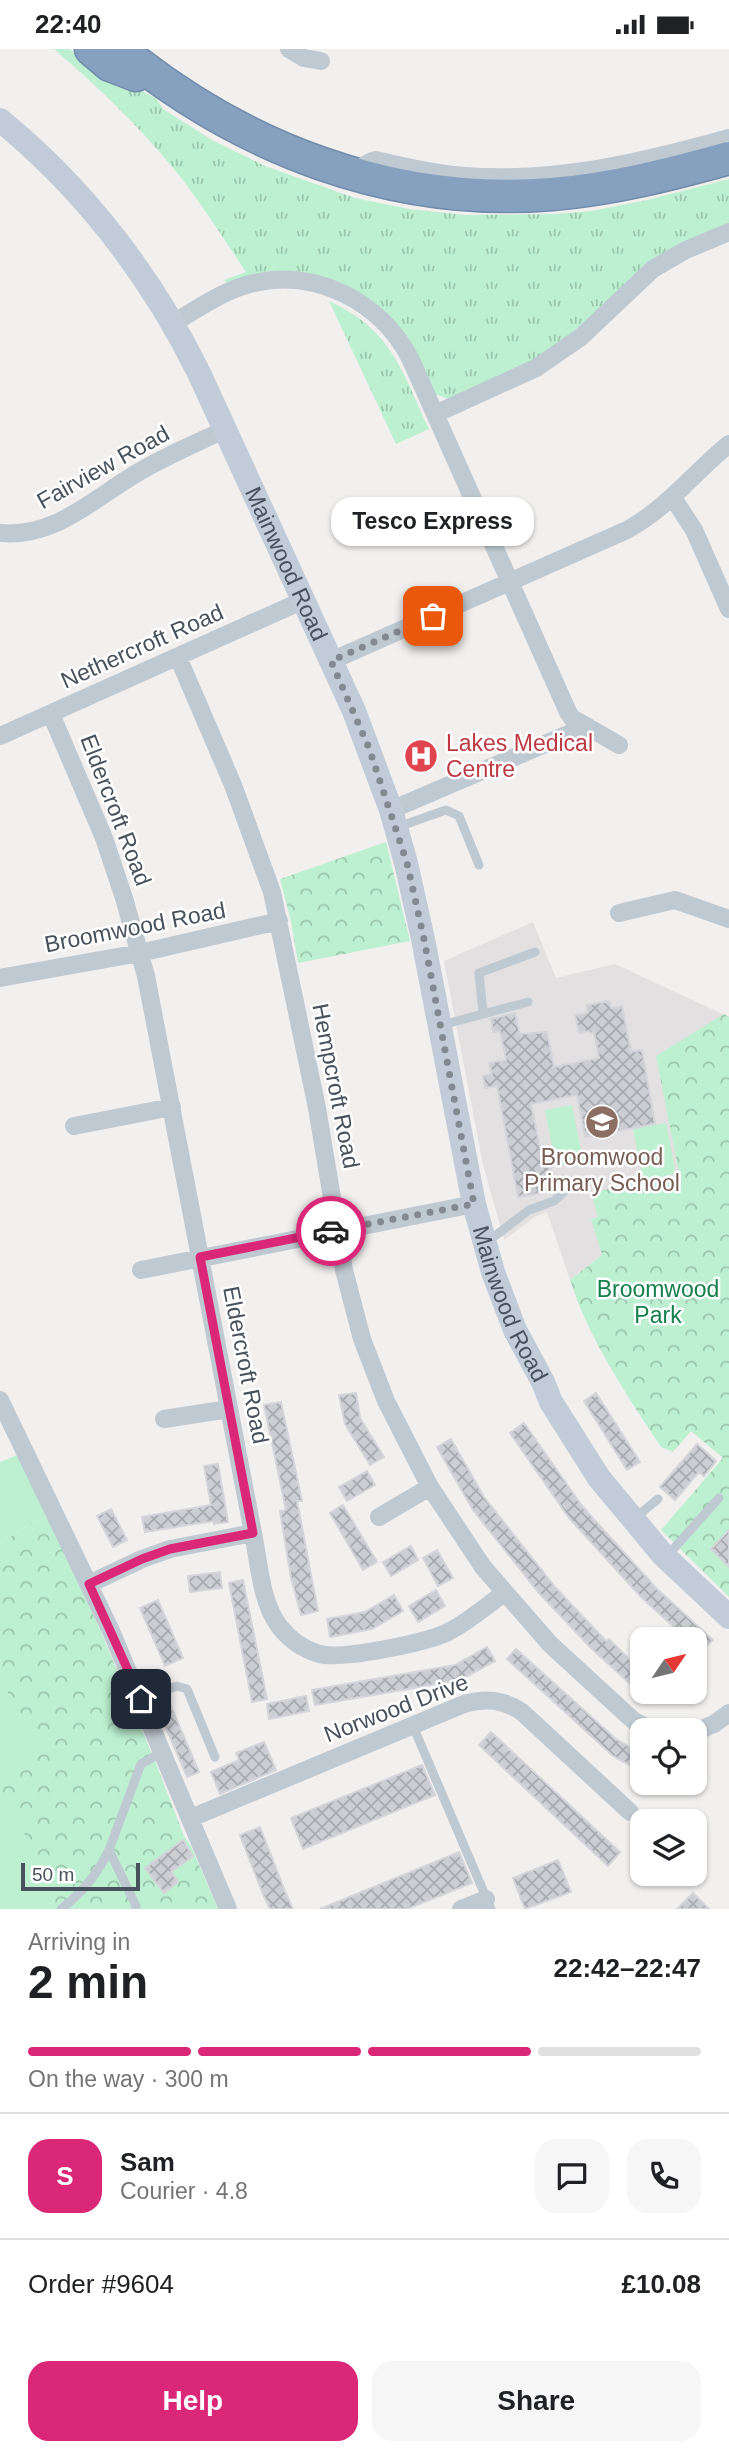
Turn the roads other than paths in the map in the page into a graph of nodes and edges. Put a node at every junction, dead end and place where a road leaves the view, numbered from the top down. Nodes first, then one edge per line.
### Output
1 (92, 49) edge
2 (120, 49) edge
3 (289, 49) edge
4 (321, 61) dead end
5 (170, 88) junction
6 (0, 120) edge
7 (729, 138) edge
8 (729, 158) edge
9 (357, 177) junction
10 (729, 232) edge
11 (173, 323) junction
12 (435, 414) junction
13 (226, 429) junction
14 (729, 444) edge
15 (673, 498) junction
16 (0, 533) edge
17 (510, 582) junction
18 (304, 600) junction
19 (729, 609) edge
20 (178, 657) junction
21 (331, 661) junction
22 (51, 714) junction
23 (587, 726) junction
24 (0, 736) edge
25 (619, 745) dead end
26 (394, 819) junction
27 (480, 865) dead end
28 (619, 913) dead end
29 (729, 919) edge
30 (279, 921) junction
31 (534, 952) dead end
32 (139, 953) junction
33 (0, 978) edge
34 (528, 1002) dead end
35 (483, 1013) junction
36 (439, 1026) junction
37 (172, 1107) junction
38 (71, 1125) dead end
39 (566, 1190) dead end
40 (474, 1204) junction
41 (337, 1230) junction
42 (485, 1244) junction
43 (200, 1257) junction
44 (138, 1270) dead end
45 (0, 1400) edge
46 (229, 1409) junction
47 (161, 1420) dead end
48 (430, 1487) junction
49 (719, 1498) dead end
50 (658, 1499) dead end
51 (377, 1518) dead end
52 (633, 1520) junction
53 (253, 1533) junction
54 (665, 1557) junction
55 (89, 1584) junction
56 (503, 1593) junction
57 (729, 1617) edge
58 (141, 1699) junction
59 (729, 1713) edge
60 (632, 1718) edge
61 (413, 1726) junction
62 (707, 1727) edge
63 (163, 1752) junction
64 (215, 1757) dead end
65 (630, 1811) edge
66 (191, 1818) junction
67 (110, 1850) junction
68 (488, 1904) edge
69 (136, 1906) dead end
70 (61, 1909) edge
71 (228, 1909) edge
72 (461, 1909) edge

1 - 5 highway
2 - 5 highway
3 - 4 street
5 - 9 highway
6 - 11 street, Mainwood Road
7 - 9 street
8 - 9 highway
10 - 12 street
11 - 12 street
11 - 13 street, Mainwood Road
12 - 17 street
13 - 16 street, Fairview Road
13 - 18 street, Mainwood Road
14 - 15 street
15 - 17 street
15 - 19 street
17 - 21 street
17 - 23 street
18 - 20 street, Nethercroft Road
18 - 21 street, Mainwood Road
20 - 22 street, Nethercroft Road
20 - 30 street, Hempcroft Road
21 - 26 street, Mainwood Road
22 - 24 street, Nethercroft Road
22 - 32 street, Eldercroft Road
23 - 25 street
23 - 26 street
26 - 27 lane
26 - 36 street, Mainwood Road
28 - 29 street
30 - 32 street, Broomwood Road
30 - 41 street, Hempcroft Road
31 - 35 lane
32 - 33 street, Broomwood Road
32 - 37 street, Eldercroft Road
34 - 35 lane
35 - 36 lane
36 - 40 street, Mainwood Road
37 - 38 street
37 - 43 street, Eldercroft Road
39 - 42 lane
40 - 41 street
40 - 42 street, Mainwood Road
41 - 43 street
41 - 48 street, Hempcroft Road
42 - 52 street, Mainwood Road
43 - 44 street
43 - 46 street, Eldercroft Road
45 - 55 street
46 - 47 street
46 - 53 street, Eldercroft Road
48 - 51 street
48 - 56 street, Hempcroft Road
49 - 54 lane
50 - 52 lane
52 - 54 street, Mainwood Road
53 - 55 street
53 - 56 street, Eldercroft Road
54 - 57 street, Mainwood Road
55 - 58 street
56 - 60 street, Hempcroft Road
58 - 63 street
58 - 64 lane
59 - 62 street
61 - 65 street, Norwood Drive
61 - 66 street, Norwood Drive
61 - 68 lane
63 - 66 street
63 - 67 lane
66 - 71 street
67 - 69 lane
67 - 70 lane
68 - 72 street

